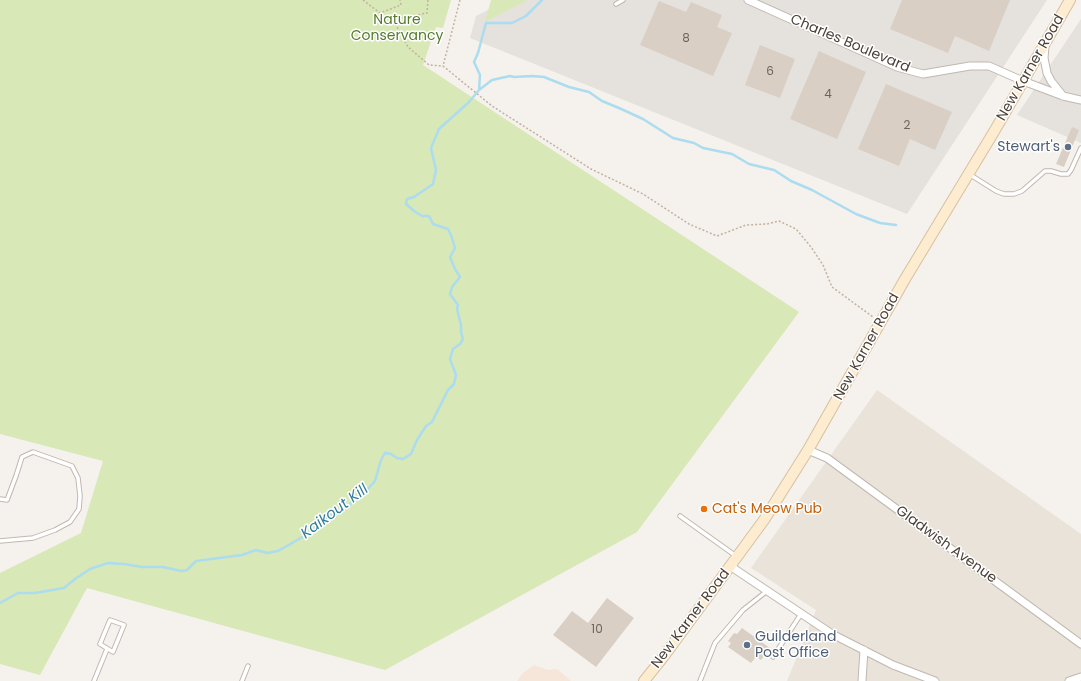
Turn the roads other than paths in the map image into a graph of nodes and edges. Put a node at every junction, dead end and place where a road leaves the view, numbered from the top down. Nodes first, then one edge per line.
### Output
1 (623, 0) edge
2 (748, 0) edge
3 (1070, 0) edge
4 (616, 4) dead end
5 (1046, 41) junction
6 (1023, 81) junction
7 (1064, 96) junction
8 (1081, 100) edge
9 (1081, 148) edge
10 (968, 174) junction
11 (808, 450) junction
12 (0, 498) edge
13 (680, 516) dead end
14 (0, 542) edge
15 (737, 556) junction
16 (730, 566) junction
17 (767, 591) junction
18 (801, 614) junction
19 (1081, 644) edge
20 (107, 649) junction
21 (864, 650) junction
22 (773, 657) dead end
23 (248, 666) dead end
24 (1081, 677) edge
25 (94, 681) edge
26 (242, 681) edge
27 (644, 681) edge
28 (700, 681) edge
29 (862, 681) edge
30 (935, 681) edge
31 (1069, 681) edge

1 - 4 lane
2 - 6 street, Charles Boulevard
3 - 5 main road, New Karner Road
5 - 6 main road, New Karner Road
5 - 7 street
6 - 7 street, Charles Boulevard
6 - 10 main road, New Karner Road
7 - 8 street, Charles Boulevard
9 - 10 lane
10 - 11 main road, New Karner Road
11 - 15 main road, New Karner Road
11 - 19 street, Gladwish Avenue
12 - 14 lane
13 - 15 lane
15 - 16 main road, New Karner Road
16 - 17 street
16 - 27 main road, New Karner Road
17 - 18 street
17 - 28 lane
18 - 21 street
18 - 22 lane
20 - 20 lane
20 - 25 lane
21 - 29 street
21 - 30 street
23 - 26 lane
24 - 31 street

